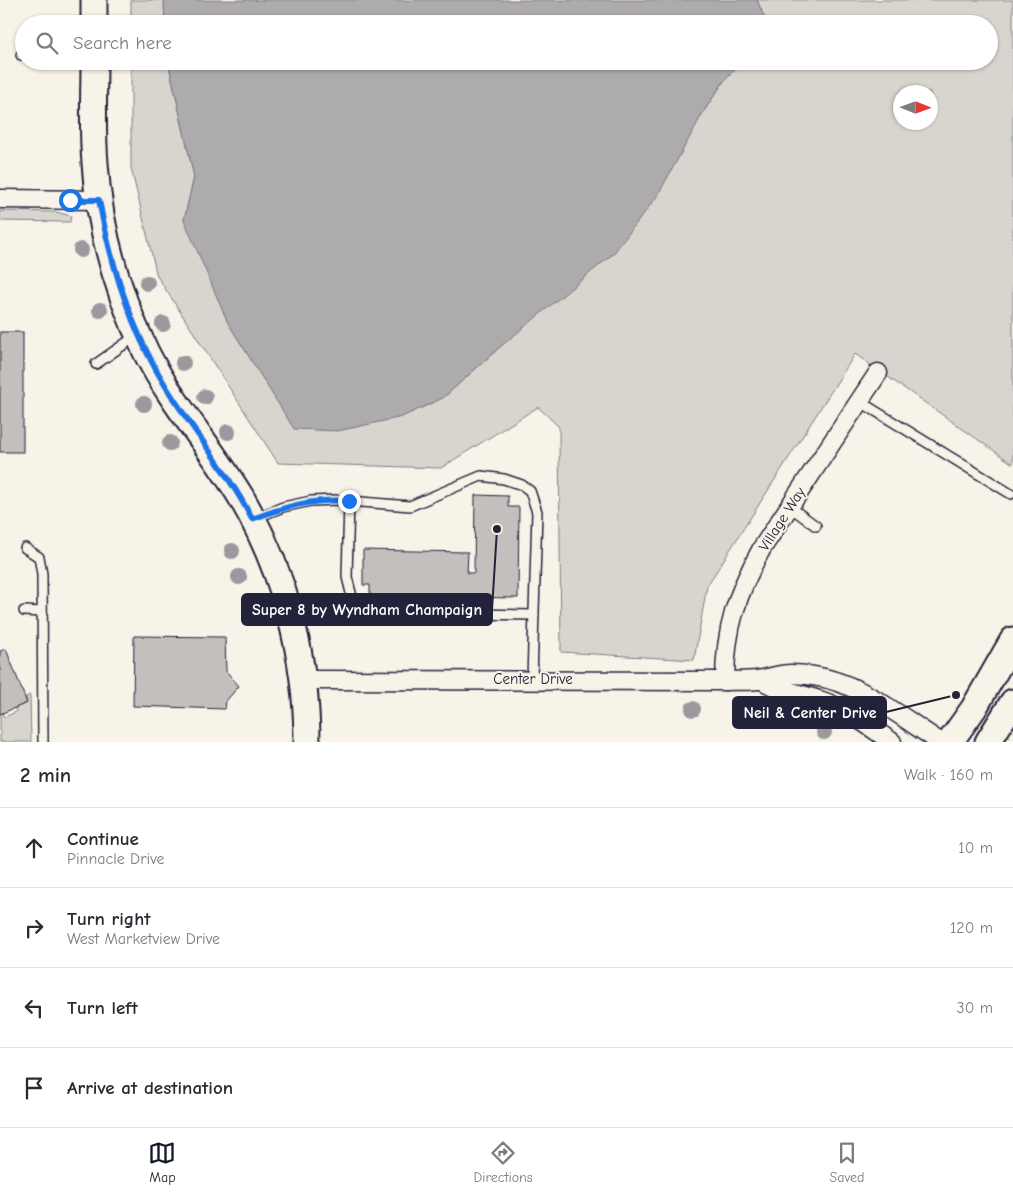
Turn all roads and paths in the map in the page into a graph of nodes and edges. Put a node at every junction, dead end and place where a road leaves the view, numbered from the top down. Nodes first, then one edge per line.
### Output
1 (94, 0) edge
2 (94, 15) edge
3 (94, 70) edge
4 (0, 199) edge
5 (99, 200) junction
6 (138, 334) junction
7 (96, 364) dead end
8 (878, 373) dead end
9 (859, 401) junction
10 (1011, 494) dead end
11 (349, 501) junction
12 (790, 507) junction
13 (252, 519) junction
14 (816, 526) dead end
15 (25, 548) dead end
16 (24, 611) dead end
17 (42, 612) junction
18 (534, 615) junction
19 (1013, 640) edge
20 (532, 679) junction
21 (304, 680) junction
22 (725, 680) junction
23 (762, 680) junction
24 (1013, 702) edge
25 (43, 742) edge
26 (308, 742) edge
27 (892, 742) edge
28 (940, 742) edge
29 (950, 742) edge
30 (988, 742) edge

1 - 2 main road
3 - 5 main road
4 - 5 street
5 - 6 main road
6 - 7 lane
6 - 13 main road
8 - 9 street, Village Way
9 - 10 lane
9 - 12 street, Village Way
11 - 13 lane
11 - 18 lane
11 - 18 lane
12 - 14 lane
12 - 22 street, Village Way
13 - 21 main road
15 - 17 lane
16 - 17 lane
17 - 25 lane
18 - 20 lane
19 - 29 main road
20 - 21 street, Center Drive
20 - 22 street, Center Drive
21 - 26 main road
22 - 23 street, Center Drive
23 - 27 street, Center Drive
23 - 28 street, Center Drive
24 - 30 main road

